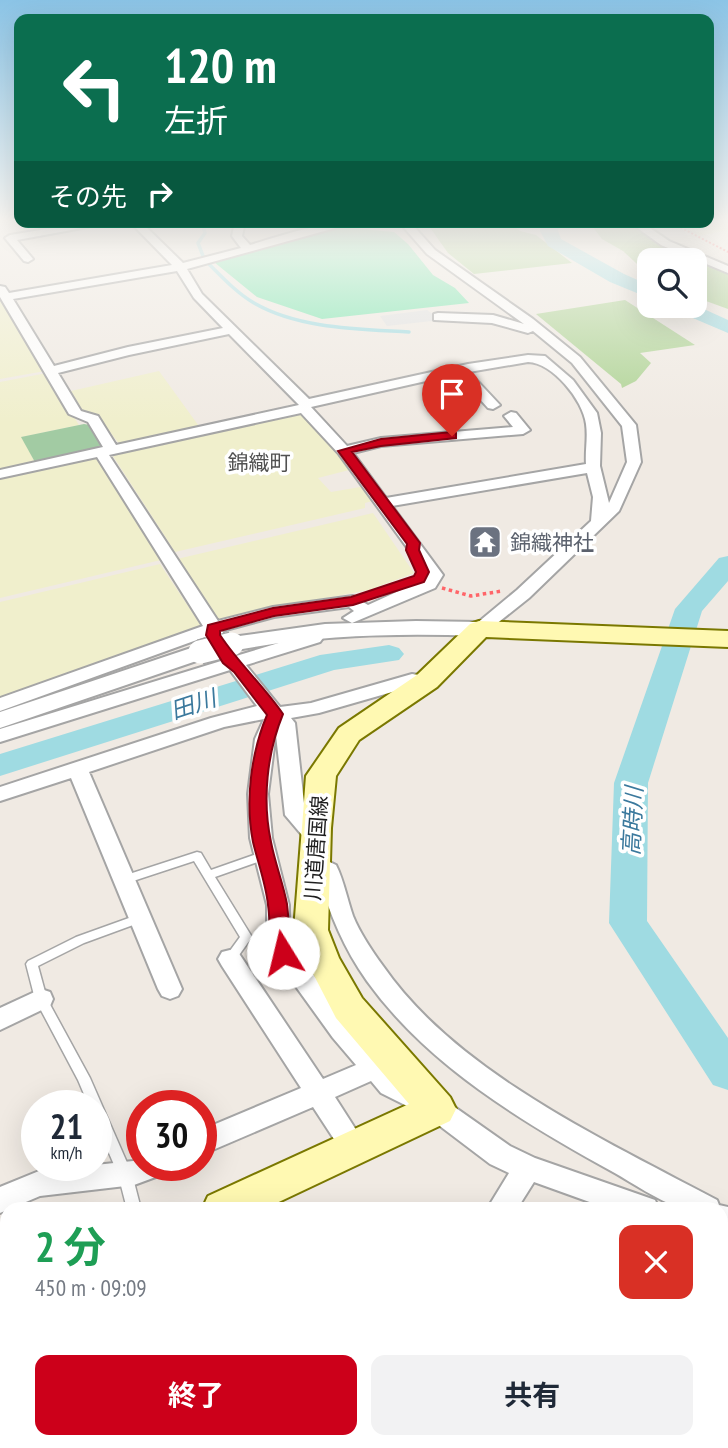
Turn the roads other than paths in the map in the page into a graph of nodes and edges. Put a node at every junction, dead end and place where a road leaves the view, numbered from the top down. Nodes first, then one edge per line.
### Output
1 (40, 288) edge
2 (193, 288) edge
3 (479, 288) edge
4 (3, 293) edge
5 (438, 317) dead end
6 (232, 330) junction
7 (539, 332) junction
8 (51, 371) junction
9 (461, 371) junction
10 (493, 405) dead end
11 (305, 406) junction
12 (511, 416) dead end
13 (344, 451) junction
14 (107, 452) junction
15 (593, 467) junction
16 (0, 474) edge
17 (384, 503) junction
18 (599, 522) junction
19 (413, 543) junction
20 (357, 610) junction
21 (213, 628) junction
22 (488, 630) junction
23 (314, 638) dead end
24 (728, 639) edge
25 (234, 658) junction
26 (427, 681) junction
27 (0, 705) edge
28 (270, 709) junction
29 (0, 720) edge
30 (0, 736) edge
31 (77, 768) junction
32 (0, 794) edge
33 (314, 849) junction
34 (265, 855) junction
35 (209, 875) junction
36 (123, 880) junction
37 (139, 918) junction
38 (230, 959) joint
39 (170, 989) dead end
40 (41, 999) junction
41 (0, 1020) edge
42 (375, 1068) junction
43 (89, 1090) edge
44 (317, 1091) junction
45 (430, 1101) junction
46 (217, 1136) edge
47 (112, 1144) edge
48 (354, 1147) junction
49 (528, 1168) junction
50 (125, 1174) junction
51 (0, 1200) edge
52 (132, 1202) edge
53 (237, 1202) edge
54 (506, 1202) edge
55 (625, 1202) edge
56 (694, 1202) edge

1 - 4 street
2 - 6 street
3 - 7 street
4 - 8 street
5 - 7 street
6 - 8 street
6 - 11 street
7 - 18 street
8 - 14 street
9 - 10 street
9 - 11 street
9 - 15 street
11 - 13 street
11 - 14 street
12 - 13 street
13 - 17 street
14 - 16 street
14 - 21 street
15 - 17 street
15 - 18 street
17 - 19 street
18 - 22 street
19 - 20 lane
19 - 20 street
20 - 21 street
21 - 25 street
21 - 27 street
22 - 24 main road
22 - 25 street
22 - 26 main road, 川道唐国線
23 - 25 street
25 - 28 street
25 - 29 street, bridge
25 - 30 street
26 - 28 street
26 - 33 main road, 川道唐国線
28 - 31 street
28 - 33 street
28 - 34 street
31 - 32 street
31 - 36 street
33 - 45 main road, 川道唐国線
33 - 56 street
34 - 35 lane
34 - 42 street
35 - 36 lane
35 - 38 lane
36 - 37 street
37 - 39 street
37 - 40 lane
38 - 44 street
40 - 41 street
40 - 43 lane
42 - 44 street
42 - 45 street
44 - 46 street
44 - 48 street
45 - 48 main road
45 - 49 street
47 - 50 lane
48 - 53 main road
49 - 54 street
49 - 55 street
50 - 51 street
50 - 52 lane

